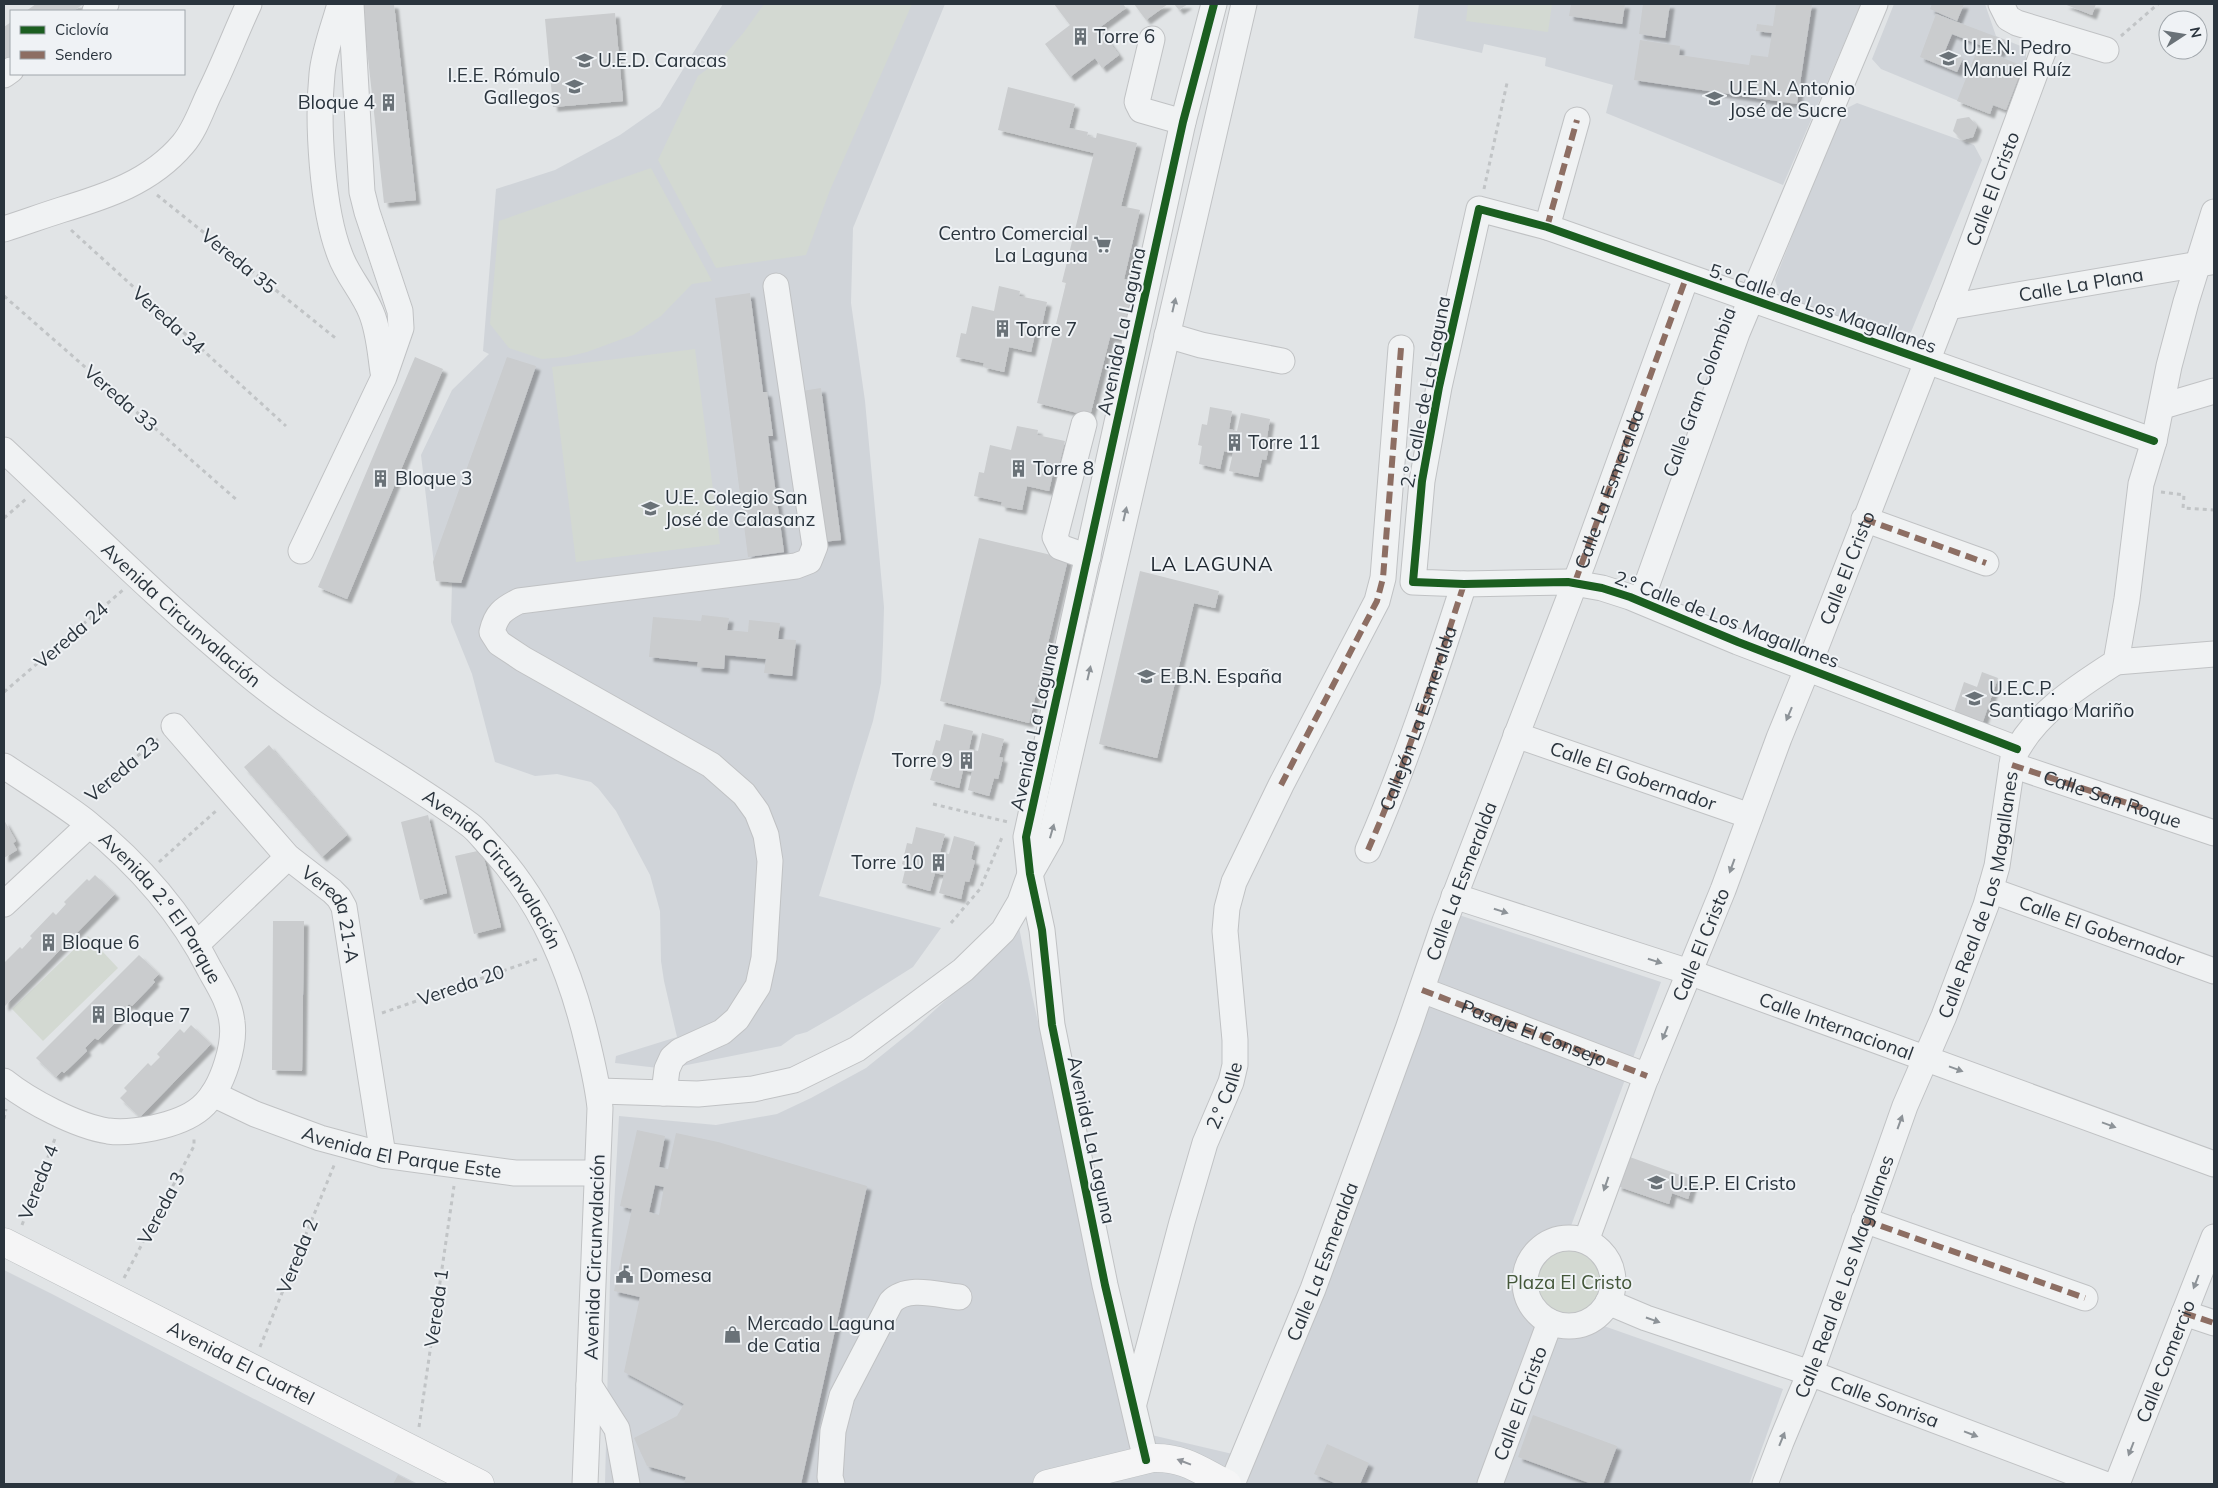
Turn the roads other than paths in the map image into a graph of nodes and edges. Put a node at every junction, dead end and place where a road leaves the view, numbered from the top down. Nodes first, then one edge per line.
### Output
1 (248, 4) edge
2 (340, 4) edge
3 (351, 4) edge
4 (1214, 4) edge
5 (1244, 4) edge
6 (1875, 4) edge
7 (2001, 4) edge
8 (2050, 33) junction
9 (1152, 39) dead end
10 (2106, 50) road end
11 (1577, 120) dead end
12 (1183, 122) junction
13 (1479, 209) joint
14 (2214, 212) edge
15 (1547, 227) junction
16 (4, 229) edge
17 (2206, 263) edge
18 (1686, 278) junction
19 (776, 286) dead end
20 (1752, 300) junction
21 (1948, 307) junction
22 (1167, 335) junction
23 (1401, 348) dead end
24 (1282, 361) dead end
25 (1926, 361) junction
26 (384, 377) junction
27 (2214, 391) edge
28 (2163, 406) junction
29 (1084, 424) dead end
30 (2154, 441) junction
31 (4, 450) edge
32 (1864, 519) junction
33 (301, 551) dead end
34 (1088, 557) junction
35 (1986, 563) dead end
36 (1413, 582) joint
37 (1575, 582) junction
38 (1464, 584) junction
39 (1641, 601) junction
40 (2214, 654) edge
41 (2116, 662) junction
42 (1808, 669) junction
43 (174, 726) road end
44 (1516, 735) junction
45 (2014, 757) junction
46 (4, 766) edge
47 (1281, 785) joint
48 (1750, 816) junction
49 (80, 818) junction
50 (2214, 834) edge
51 (1368, 850) dead end
52 (288, 857) junction
53 (1030, 874) junction
54 (1990, 890) junction
55 (1454, 896) junction
56 (4, 904) edge
57 (197, 944) junction
58 (2214, 971) edge
59 (1690, 972) junction
60 (1422, 990) junction
61 (1926, 1058) junction
62 (1647, 1076) junction
63 (4, 1081) edge
64 (599, 1091) junction
65 (664, 1093) junction
66 (213, 1094) junction
67 (383, 1155) junction
68 (2214, 1164) edge
69 (597, 1173) junction
70 (1864, 1220) junction
71 (2214, 1237) edge
72 (1586, 1241) junction
73 (8, 1244) edge
74 (959, 1297) dead end
75 (2085, 1298) dead end
76 (1608, 1302) junction
77 (2184, 1313) junction
78 (1550, 1322) junction
79 (2214, 1323) edge
80 (1810, 1373) junction
81 (588, 1385) junction
82 (1134, 1405) junction
83 (1146, 1460) junction
84 (1060, 1483) edge
85 (480, 1484) edge
86 (585, 1484) edge
87 (627, 1484) edge
88 (832, 1484) edge
89 (1227, 1484) edge
90 (1232, 1484) edge
91 (1490, 1484) edge
92 (1765, 1484) edge
93 (2103, 1484) edge
94 (2117, 1484) edge

1 - 16 street
2 - 26 street
3 - 26 street
4 - 12 street, Avenida La Laguna
22 -> 5 street, Avenida La Laguna
6 - 20 street, Calle Gran Colombia
7 - 8 street
8 - 10 street
8 - 21 street, Calle El Cristo
9 - 12 street
11 - 15 street
12 - 34 street, Avenida La Laguna
13 - 15 street, 5.° Calle de Los Magallanes
13 - 36 street, 2.° Calle de La Laguna
14 - 17 street
15 - 18 street, 5.° Calle de Los Magallanes
17 - 21 street, Calle La Plana
17 - 28 street
18 - 20 street, 5.° Calle de Los Magallanes
18 - 37 street, Calle La Esmeralda
19 - 65 street
20 - 25 street, 5.° Calle de Los Magallanes
20 - 39 street, Calle Gran Colombia
21 - 25 street, Calle El Cristo
22 - 24 street
53 -> 22 street, Avenida La Laguna
23 - 47 street, 2.° Calle de La Laguna
25 - 30 street, 5.° Calle de Los Magallanes
25 - 32 street, Calle El Cristo
26 - 33 street
27 - 28 street
28 - 30 street
29 - 34 street
30 - 41 street
31 - 64 street, Avenida Circunvalación
32 - 35 street
32 - 42 street, Calle El Cristo
34 - 53 street, Avenida La Laguna
36 - 38 street, 2.° Calle de Los Magallanes
37 - 38 street, 2.° Calle de Los Magallanes
37 - 39 street, 2.° Calle de Los Magallanes
37 - 44 street, Calle La Esmeralda
38 - 51 street, Callejón La Esmeralda
39 - 42 street, 2.° Calle de Los Magallanes
40 - 41 street
41 - 45 street, Calle Real de Los Magallanes
42 - 45 street, 2.° Calle de Los Magallanes
42 -> 48 street, Calle El Cristo
43 - 52 street, Vereda 21-A
44 - 48 street, Calle El Gobernador
44 - 55 street, Calle La Esmeralda
45 - 50 street, Calle San Roque
45 - 54 street, Calle Real de Los Magallanes
46 - 49 street, Avenida 2.° El Parque
47 - 82 street, 2.° Calle
48 -> 59 street, Calle El Cristo
49 - 56 street
49 - 57 street, Avenida 2.° El Parque
52 - 57 street
52 - 67 street, Vereda 21-A
53 - 65 street, Avenida La Laguna
53 - 82 street, Avenida La Laguna
54 - 58 street, Calle El Gobernador
54 - 61 street, Calle Real de Los Magallanes
55 -> 59 street, Calle Internacional
55 - 60 street, Calle La Esmeralda
57 - 66 street, Avenida 2.° El Parque
59 - 61 street, Calle Internacional
59 -> 62 street, Calle El Cristo
60 - 62 street, Pasaje El Consejo
60 - 90 street, Calle La Esmeralda
61 -> 68 street, Calle Internacional
70 -> 61 street, Calle Real de Los Magallanes
62 -> 72 street, Calle El Cristo
63 - 66 street, Avenida 2.° El Parque
64 - 65 street, Avenida La Laguna
64 - 69 street, Avenida Circunvalación
66 - 67 street, Avenida El Parque Este
67 - 69 street, Avenida El Parque Este
69 - 81 street, Avenida Circunvalación
70 - 75 street
70 - 80 street, Calle Real de Los Magallanes
71 -> 77 street, Calle Comercio
72 - 76 street
72 - 78 street
73 - 85 main road, Avenida El Cuartel
74 - 88 street
76 - 78 street
76 -> 80 street, Calle Sonrisa
77 - 79 street
77 -> 94 street, Calle Comercio
78 - 91 street, Calle El Cristo
92 -> 80 street, Calle Real de Los Magallanes
80 -> 93 street, Calle Sonrisa
81 - 86 street, Avenida Circunvalación
81 - 87 street
82 - 83 street, Avenida La Laguna
83 - 84 main road
89 -> 83 main road

